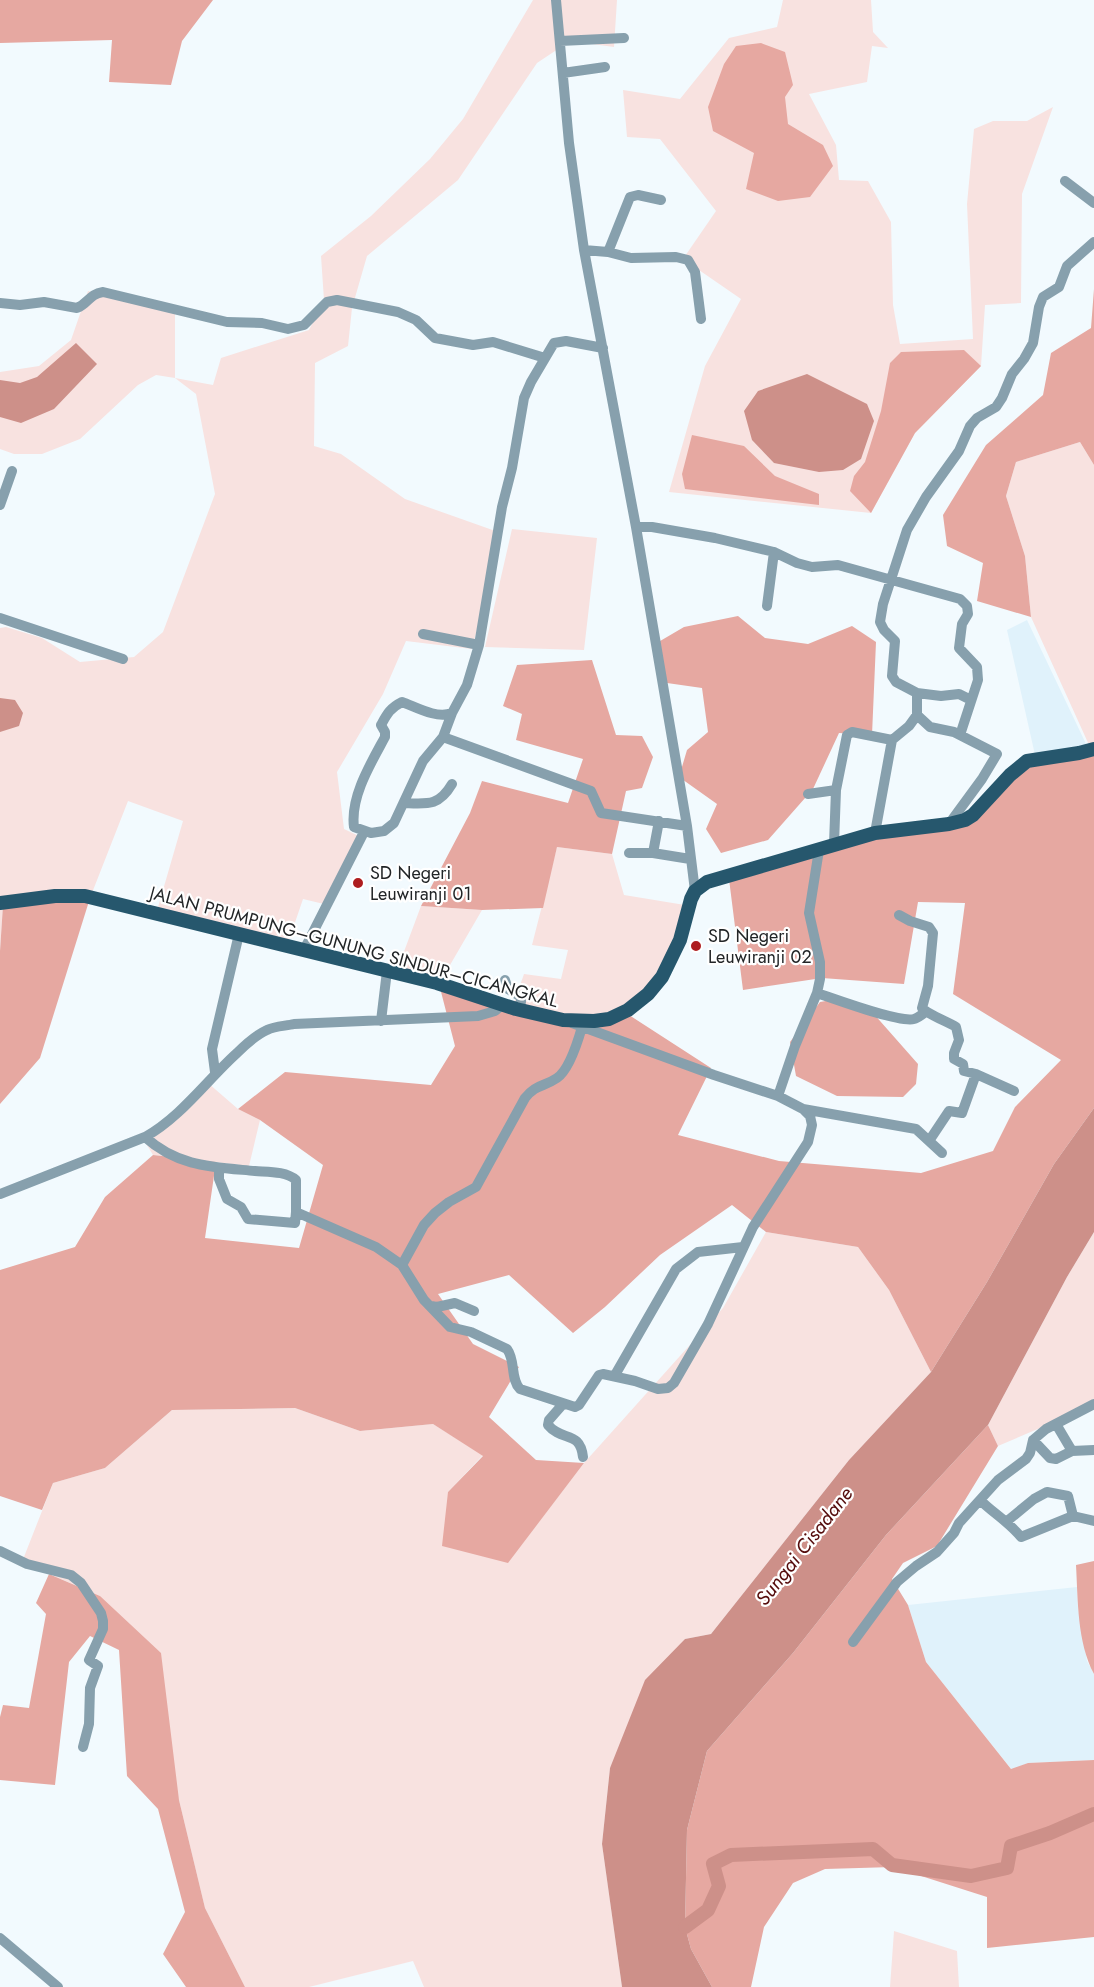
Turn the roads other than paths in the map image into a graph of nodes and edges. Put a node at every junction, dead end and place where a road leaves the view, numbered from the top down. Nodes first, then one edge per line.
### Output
1 (556, 0) edge
2 (624, 38) dead end
3 (560, 41) junction
4 (605, 67) dead end
5 (562, 73) junction
6 (1065, 181) dead end
7 (661, 200) dead end
8 (1094, 203) edge
9 (1094, 242) edge
10 (584, 250) junction
11 (608, 252) junction
12 (0, 303) edge
13 (701, 319) dead end
14 (603, 348) junction
15 (545, 358) junction
16 (12, 471) dead end
17 (4, 481) edge
18 (0, 505) edge
19 (636, 527) junction
20 (774, 552) junction
21 (892, 580) junction
22 (767, 606) dead end
23 (0, 618) edge
24 (423, 634) dead end
25 (478, 645) junction
26 (123, 659) dead end
27 (917, 693) junction
28 (972, 700) junction
29 (452, 713) junction
30 (917, 715) junction
31 (960, 735) junction
32 (442, 736) junction
33 (892, 740) junction
34 (1094, 748) edge
35 (452, 784) dead end
36 (836, 790) junction
37 (808, 794) dead end
38 (405, 803) junction
39 (659, 821) junction
40 (949, 824) junction
41 (687, 826) junction
42 (364, 832) junction
43 (875, 833) junction
44 (834, 844) junction
45 (819, 850) junction
46 (628, 853) dead end
47 (653, 853) junction
48 (690, 859) junction
49 (695, 891) junction
50 (0, 903) edge
51 (899, 915) dead end
52 (238, 934) junction
53 (304, 950) junction
54 (387, 971) junction
55 (505, 980) dead end
56 (817, 993) junction
57 (502, 1005) junction
58 (516, 1009) junction
59 (926, 1012) junction
60 (563, 1020) junction
61 (381, 1021) junction
62 (582, 1027) junction
63 (215, 1072) junction
64 (976, 1074) junction
65 (1014, 1091) dead end
66 (778, 1096) junction
67 (803, 1109) junction
68 (145, 1137) junction
69 (929, 1141) junction
70 (942, 1154) dead end
71 (219, 1168) junction
72 (0, 1194) edge
73 (296, 1212) junction
74 (743, 1247) junction
75 (402, 1265) junction
76 (430, 1306) junction
77 (474, 1311) dead end
78 (615, 1375) junction
79 (563, 1404) junction
80 (1094, 1404) edge
81 (1056, 1424) junction
82 (1033, 1440) junction
83 (1094, 1450) edge
84 (1072, 1451) junction
85 (583, 1456) dead end
86 (980, 1500) junction
87 (1073, 1516) junction
88 (1094, 1521) edge
89 (1006, 1522) junction
90 (0, 1551) edge
91 (853, 1642) dead end
92 (83, 1747) dead end
93 (0, 1938) edge
94 (58, 1987) edge

1 - 3 street
2 - 3 street
3 - 5 street
4 - 5 street
5 - 10 street
6 - 8 street
7 - 11 street
9 - 21 street
10 - 11 street
10 - 14 street
11 - 13 street
12 - 15 street
14 - 15 street
14 - 19 street
15 - 25 street
16 - 17 street
17 - 18 street
19 - 20 street
19 - 41 street
20 - 21 street
20 - 22 street
21 - 27 street
21 - 28 street
23 - 26 street
24 - 25 street
25 - 29 street
27 - 28 street
27 - 30 street
28 - 31 street
29 - 32 street
29 - 42 street
30 - 31 street
30 - 33 street
31 - 40 street
32 - 38 street
32 - 39 street
33 - 36 street
33 - 43 street
34 - 40 main road
35 - 38 street
36 - 37 street
36 - 44 street
38 - 42 street
39 - 41 street
39 - 47 street
40 - 43 main road
41 - 48 street
42 - 53 street
43 - 44 main road
44 - 45 main road
45 - 49 main road
45 - 56 street
46 - 47 street
47 - 48 street
48 - 49 street
49 - 60 main road, JALAN PRUMPUNG–GUNUNG SINDUR–CICANGKAL
50 - 52 main road, JALAN PRUMPUNG–GUNUNG SINDUR–CICANGKAL
51 - 59 street
52 - 53 main road, JALAN PRUMPUNG–GUNUNG SINDUR–CICANGKAL
52 - 63 street
53 - 54 main road, JALAN PRUMPUNG–GUNUNG SINDUR–CICANGKAL
54 - 57 main road, JALAN PRUMPUNG–GUNUNG SINDUR–CICANGKAL
54 - 61 street
55 - 58 street
56 - 59 street
56 - 66 street
57 - 58 main road, JALAN PRUMPUNG–GUNUNG SINDUR–CICANGKAL
57 - 61 street
58 - 60 main road, JALAN PRUMPUNG–GUNUNG SINDUR–CICANGKAL
59 - 64 street
60 - 62 street
61 - 63 street
62 - 66 street
62 - 75 street
63 - 68 street
64 - 65 street
64 - 69 street
66 - 67 street
67 - 69 street
67 - 74 street
68 - 71 street
68 - 72 street
69 - 70 street
71 - 73 street
71 - 73 street
73 - 75 street
74 - 78 street
74 - 78 street
75 - 76 street
76 - 77 street
76 - 79 street
78 - 79 street
79 - 85 street
80 - 81 street
81 - 82 street
81 - 84 street
82 - 84 street
82 - 86 street
83 - 84 street
86 - 89 street
86 - 91 street
87 - 88 street
87 - 89 street
87 - 89 street
90 - 92 street
93 - 94 street

